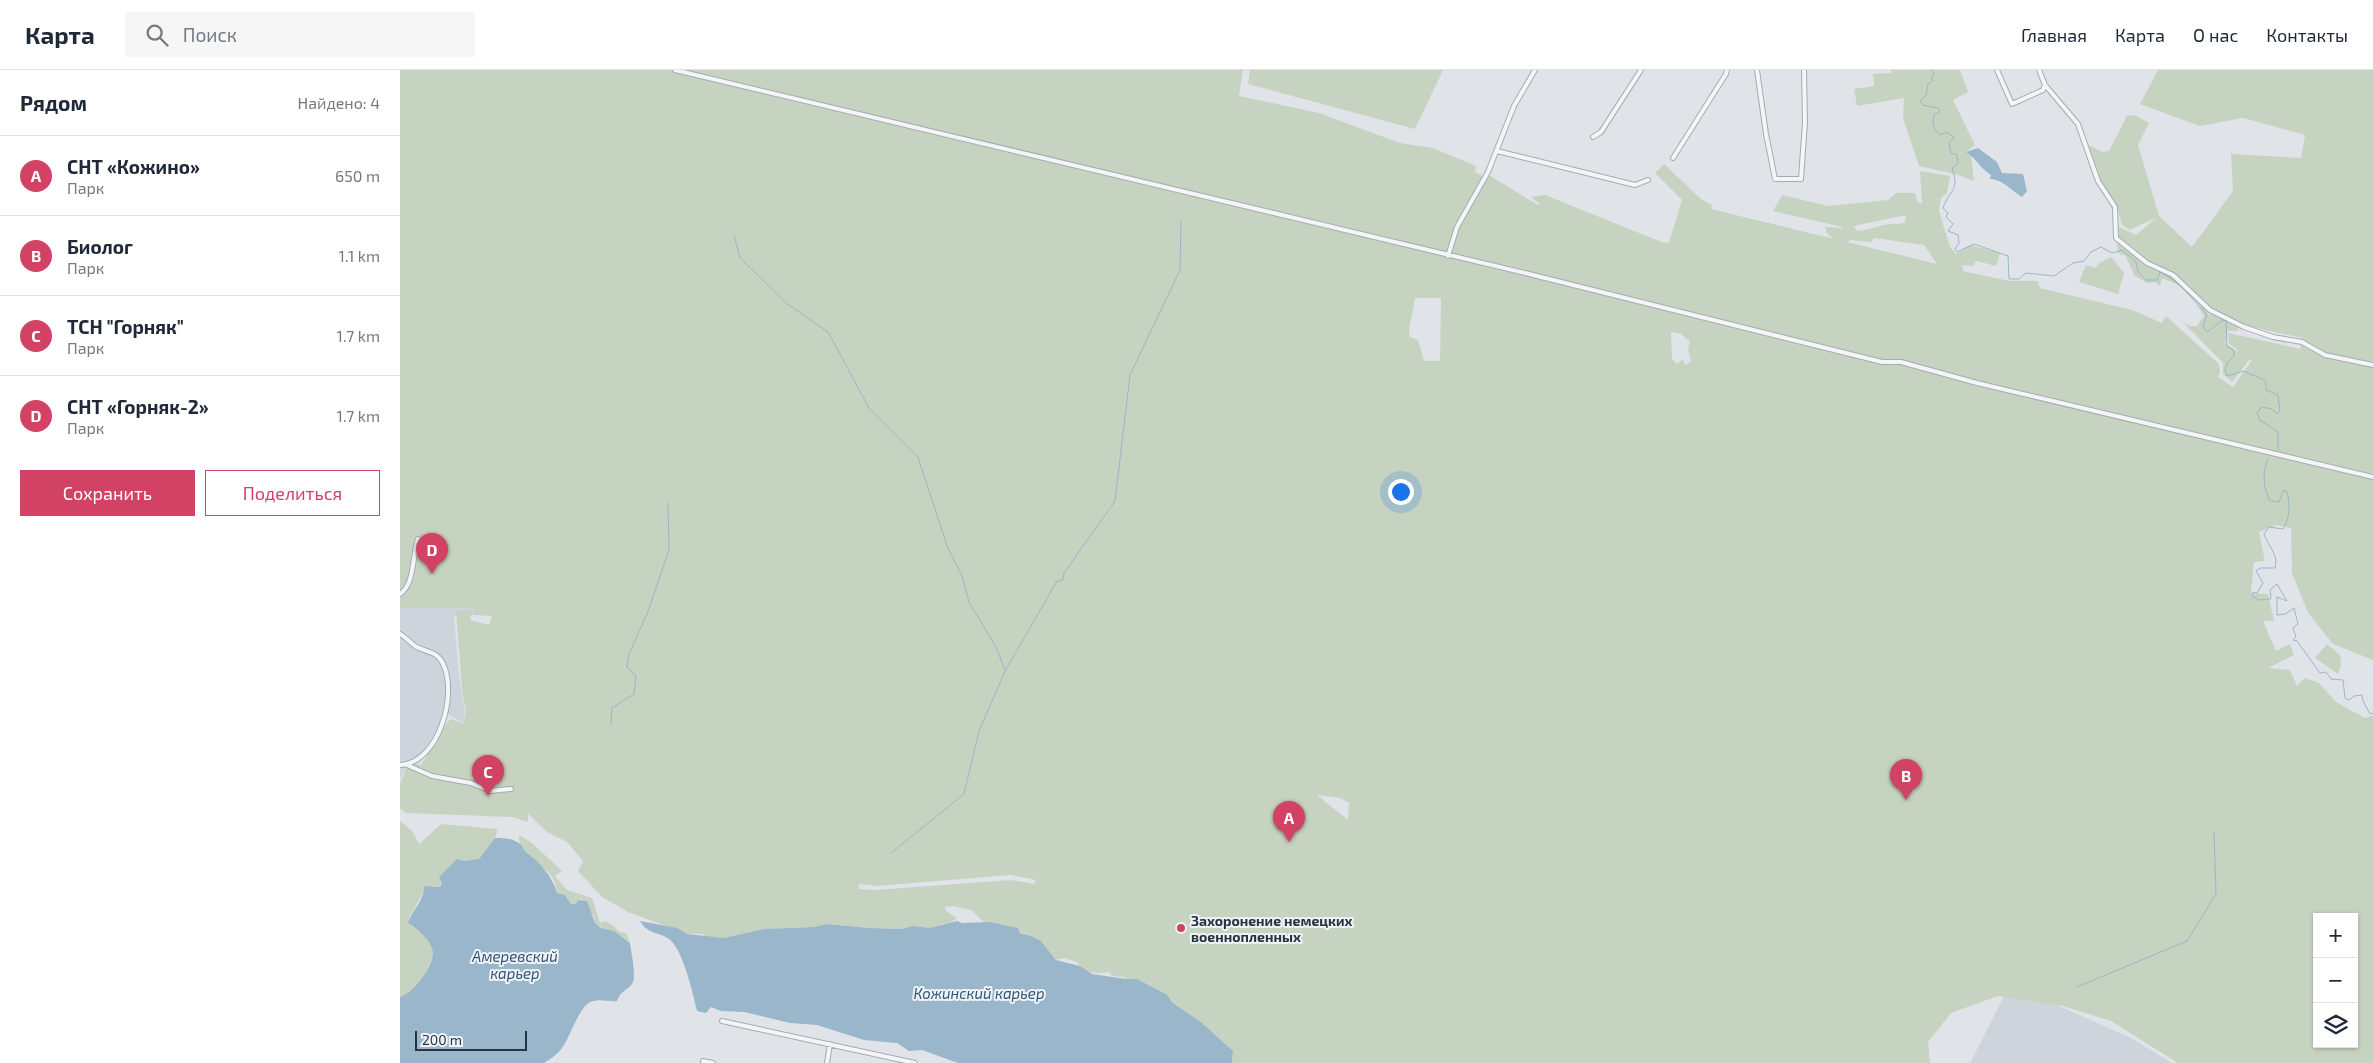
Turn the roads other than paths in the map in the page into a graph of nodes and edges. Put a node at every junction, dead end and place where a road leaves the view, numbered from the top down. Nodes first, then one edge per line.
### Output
1 (675, 70) edge
2 (1535, 70) edge
3 (1640, 70) edge
4 (1727, 70) edge
5 (1757, 70) edge
6 (1804, 70) edge
7 (1998, 70) edge
8 (2040, 71) edge
9 (2045, 85) junction
10 (1593, 137) dead end
11 (1497, 151) junction
12 (1673, 158) dead end
13 (1648, 180) dead end
14 (1448, 256) junction
15 (2373, 365) edge
16 (2373, 477) edge
17 (418, 539) dead end
18 (400, 594) edge
19 (400, 634) edge
20 (400, 765) edge
21 (408, 765) junction
22 (511, 789) dead end
23 (722, 1021) dead end
24 (830, 1044) junction
25 (703, 1061) dead end
26 (713, 1063) edge
27 (827, 1063) edge
28 (916, 1063) edge

1 - 14 street
2 - 11 street
3 - 10 street
4 - 12 street
5 - 6 street
7 - 9 street
8 - 9 street
9 - 15 street
11 - 13 street
11 - 14 street
14 - 16 street
17 - 18 street
19 - 21 street
20 - 21 street
21 - 22 street
23 - 24 street
24 - 27 street
24 - 28 street
25 - 26 street

